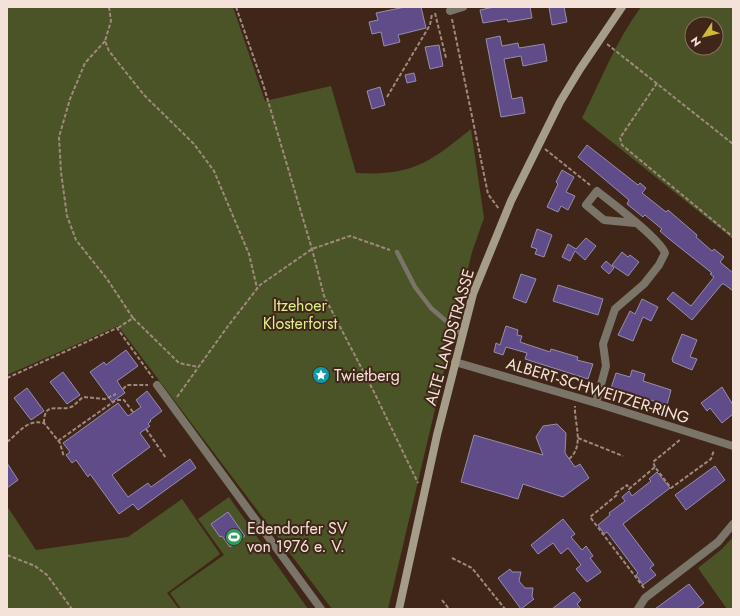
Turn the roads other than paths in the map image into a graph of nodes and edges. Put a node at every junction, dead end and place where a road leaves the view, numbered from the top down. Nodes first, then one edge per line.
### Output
1 (463, 7) edge
2 (622, 7) edge
3 (450, 11) road end
4 (635, 223) junction
5 (397, 252) road end
6 (462, 334) junction
7 (455, 362) junction
8 (157, 385) road end
9 (596, 403) junction
10 (733, 446) edge
11 (733, 524) edge
12 (321, 609) edge
13 (399, 609) edge
14 (638, 609) edge

1 - 3 street
2 - 6 street, ALTE LANDSTRASSE
4 - 4 street
4 - 9 street
5 - 6 lane
6 - 7 street, ALTE LANDSTRASSE
7 - 9 street, ALBERT-SCHWEITZER-RING
7 - 13 street, ALTE LANDSTRASSE
8 - 12 street
9 - 10 street, ALBERT-SCHWEITZER-RING
11 - 14 street

